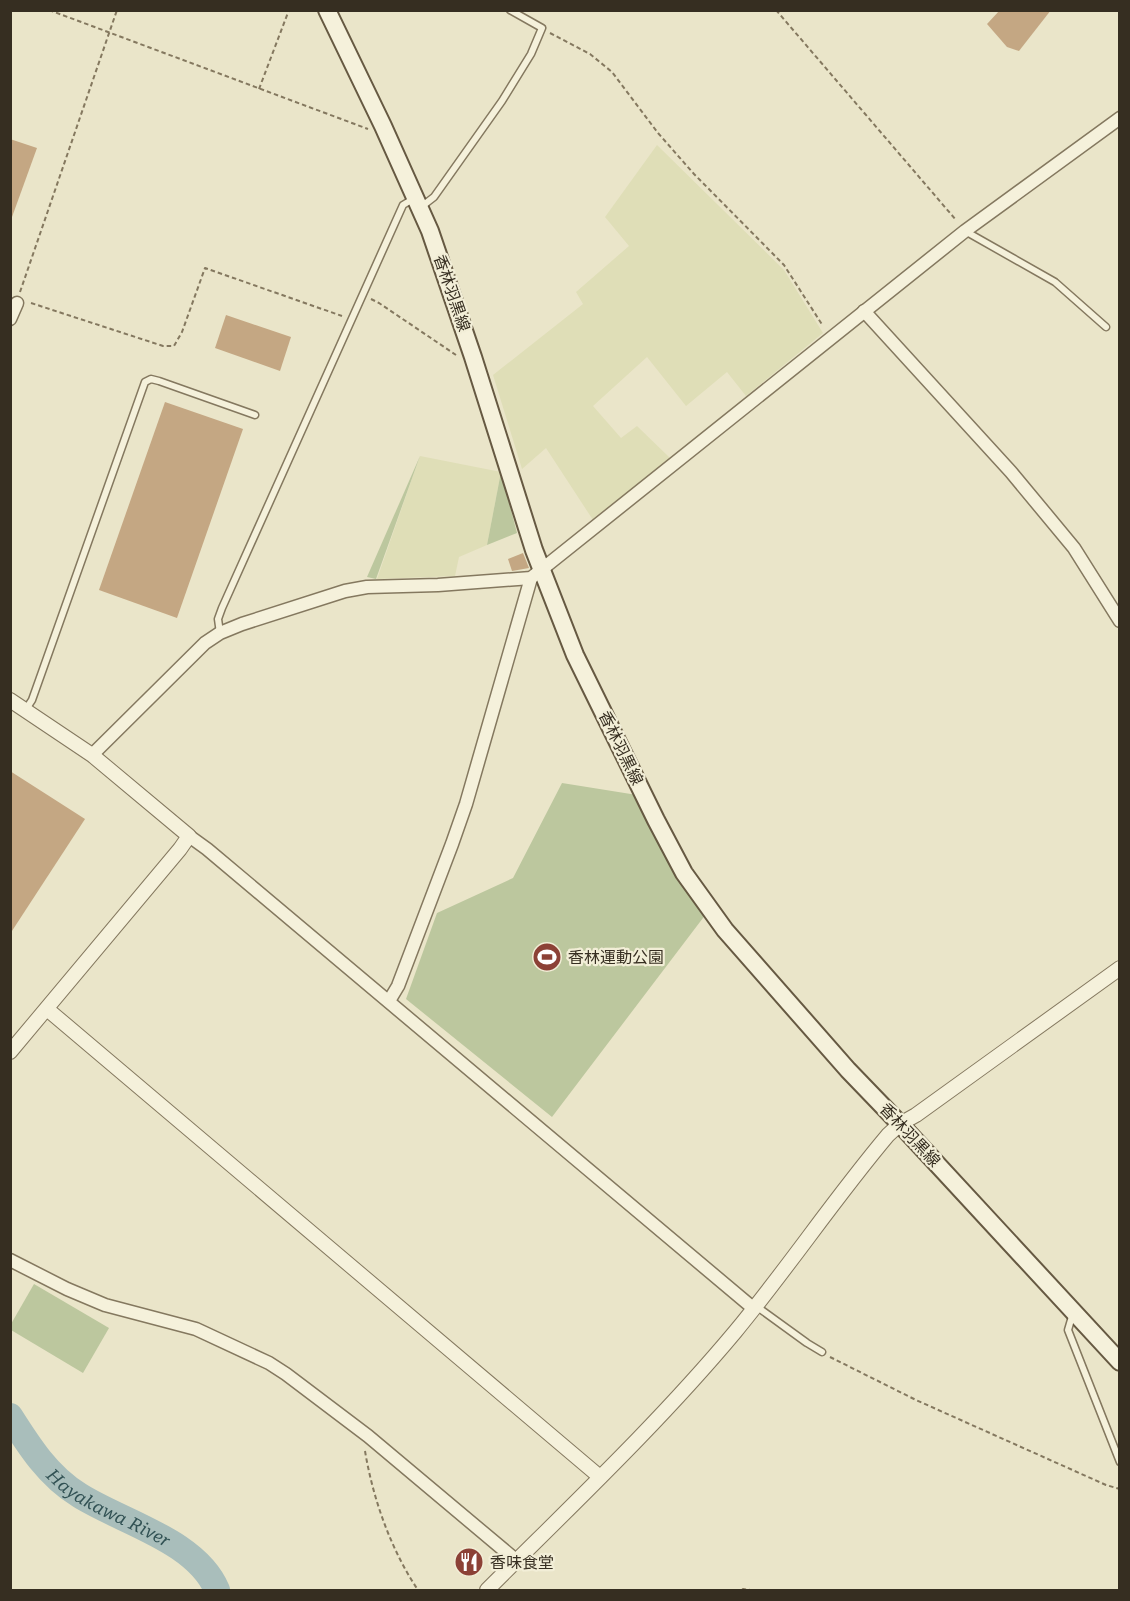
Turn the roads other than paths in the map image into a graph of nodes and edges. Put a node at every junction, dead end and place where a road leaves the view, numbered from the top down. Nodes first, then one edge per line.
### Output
1 (327, 10) edge
2 (510, 10) edge
3 (1119, 118) edge
4 (418, 202) junction
5 (965, 231) junction
6 (17, 303) road end
7 (864, 311) junction
8 (10, 319) edge
9 (1106, 327) dead end
10 (255, 415) dead end
11 (536, 574) junction
12 (1119, 621) edge
13 (220, 633) junction
14 (10, 700) edge
15 (26, 710) junction
16 (92, 755) junction
17 (189, 836) junction
18 (1119, 968) edge
19 (389, 1001) junction
20 (47, 1009) junction
21 (10, 1052) edge
22 (900, 1124) junction
23 (10, 1260) edge
24 (754, 1307) junction
25 (1073, 1312) junction
26 (822, 1352) road end
27 (1119, 1362) edge
28 (1119, 1462) edge
29 (600, 1477) junction
30 (517, 1561) junction
31 (487, 1590) edge

1 - 4 main road, 香林羽黒線
2 - 4 lane
3 - 5 street
4 - 11 main road, 香林羽黒線
4 - 13 lane
5 - 7 street
5 - 9 lane
6 - 8 street
7 - 11 street
7 - 12 street
10 - 15 lane
11 - 13 street
11 - 19 street
11 - 22 main road, 香林羽黒線
13 - 16 street
14 - 15 street
15 - 16 street
16 - 17 street
17 - 19 street
17 - 20 street
18 - 22 street
19 - 24 street
20 - 21 street
20 - 29 street
22 - 24 street
22 - 25 main road, 香林羽黒線
23 - 30 street
24 - 26 lane
24 - 29 street
25 - 27 main road, 香林羽黒線
25 - 28 lane
29 - 30 street
30 - 31 street

